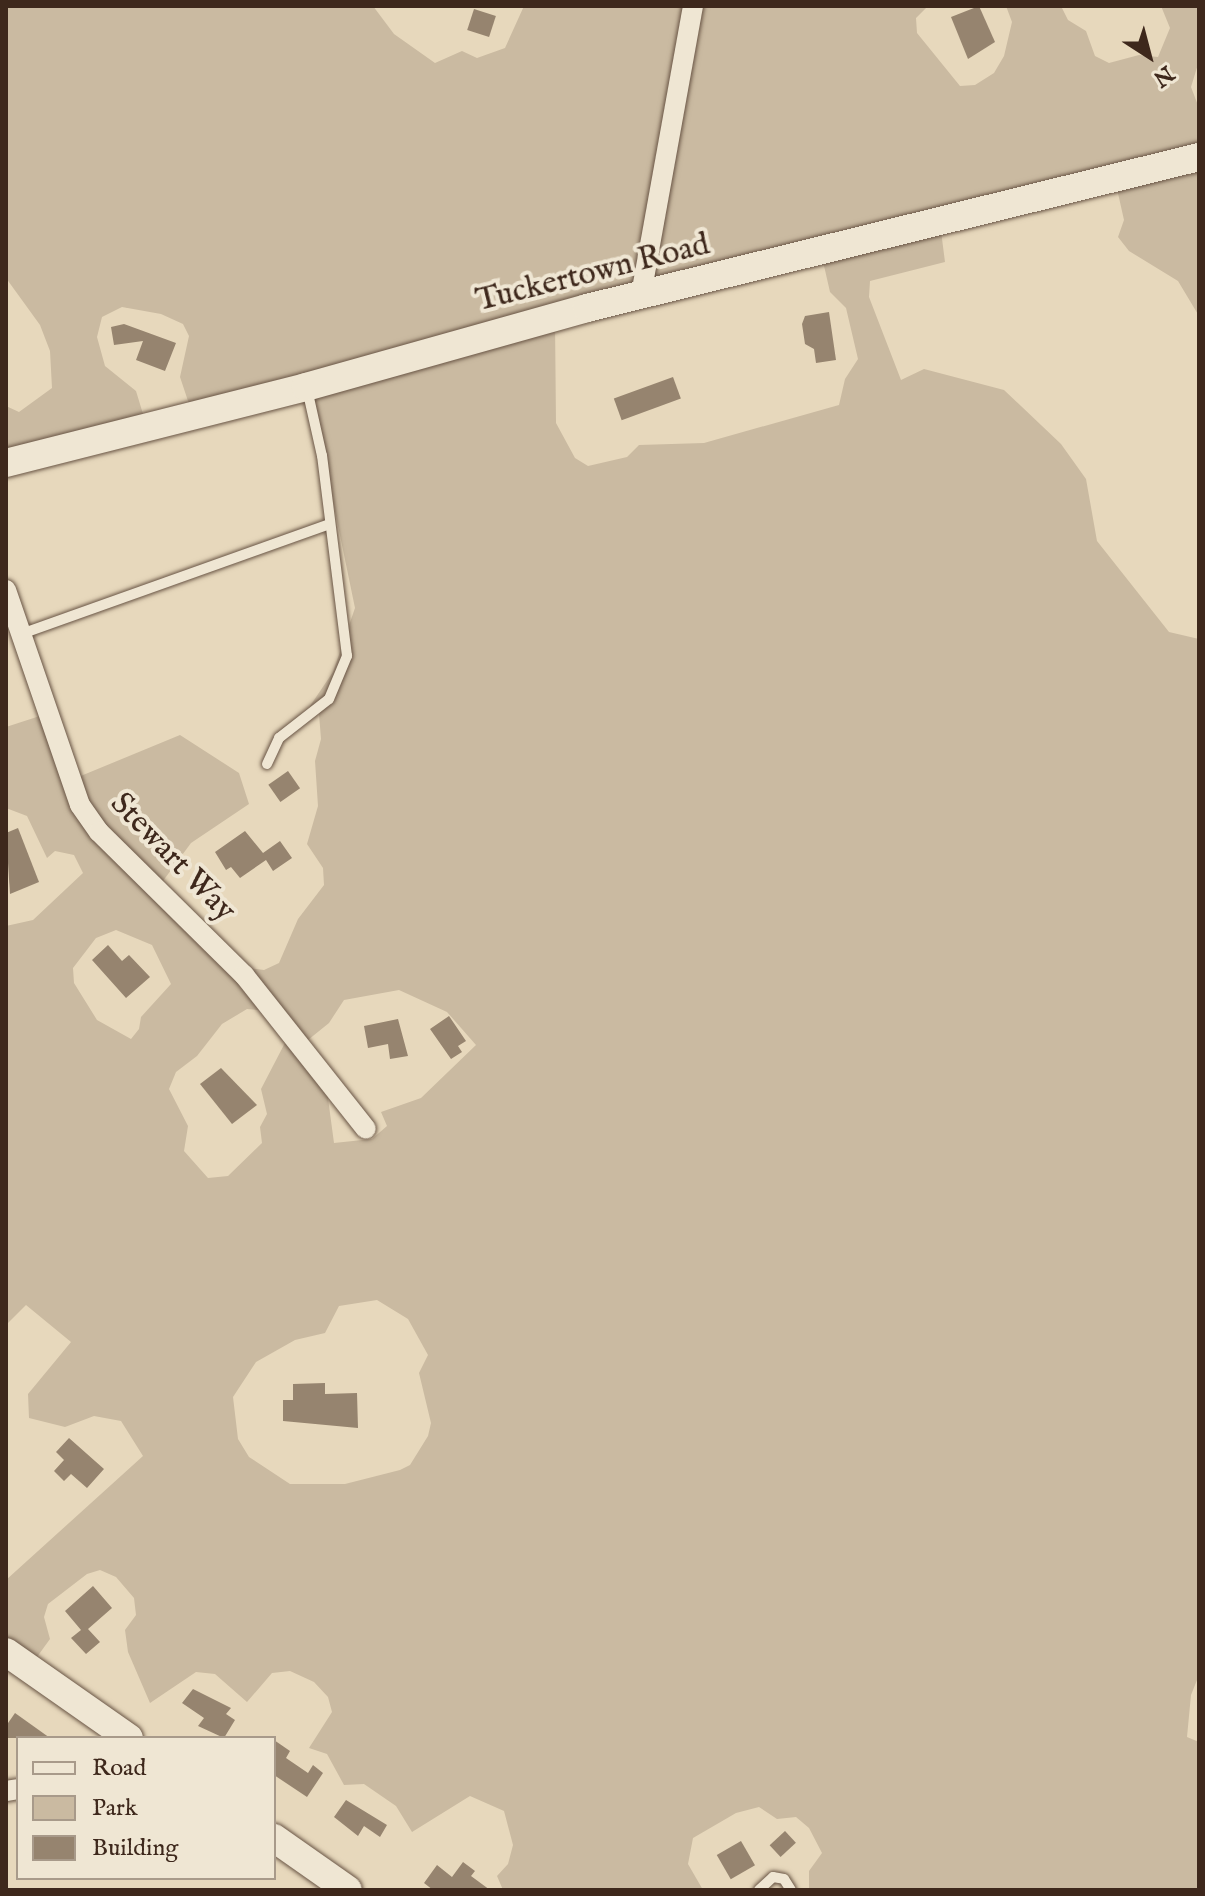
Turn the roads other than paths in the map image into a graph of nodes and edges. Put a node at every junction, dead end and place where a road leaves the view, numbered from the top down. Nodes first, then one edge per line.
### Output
1 (693, 6) edge
2 (1199, 157) edge
3 (641, 295) junction
4 (306, 387) junction
5 (6, 463) edge
6 (327, 525) junction
7 (6, 590) edge
8 (14, 624) edge
9 (267, 764) dead end
10 (366, 1129) dead end
11 (6, 1652) edge
12 (126, 1736) edge
13 (276, 1839) edge
14 (348, 1890) edge
15 (759, 1890) edge
16 (791, 1890) edge

1 - 3 street
2 - 3 street, Tuckertown Road
3 - 4 street, Tuckertown Road
4 - 5 street, Tuckertown Road
4 - 6 lane
6 - 8 lane
6 - 9 lane
7 - 8 street, Stewart Way
8 - 10 street, Stewart Way
11 - 12 street
13 - 14 street
15 - 16 lane

